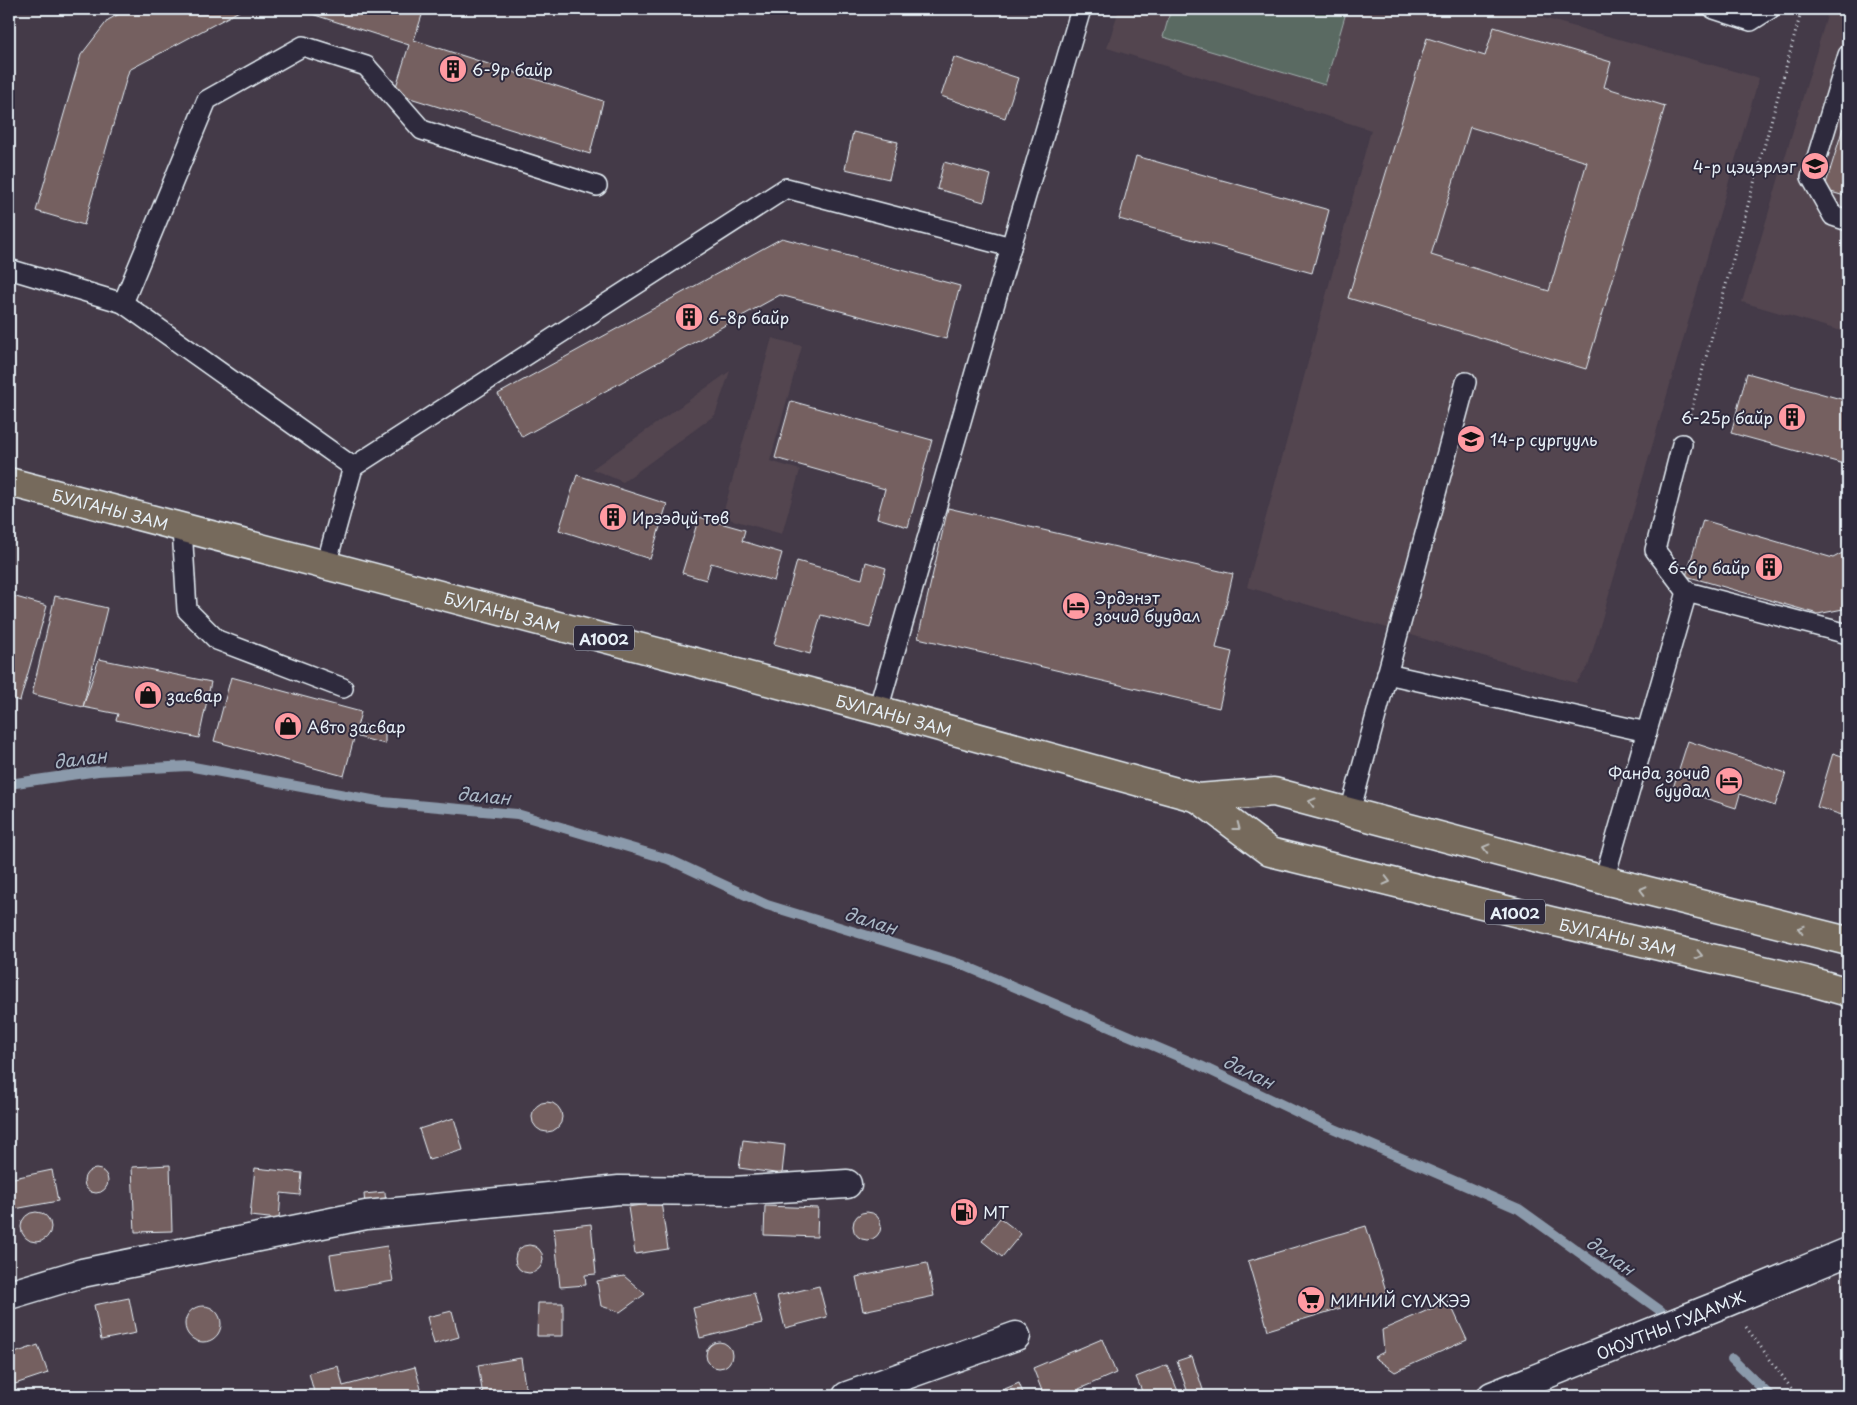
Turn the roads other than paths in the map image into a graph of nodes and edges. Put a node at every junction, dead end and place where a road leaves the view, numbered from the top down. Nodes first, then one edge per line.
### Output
1 (1081, 9) edge
2 (1714, 9) edge
3 (1770, 9) edge
4 (1848, 56) edge
5 (597, 186) dead end
6 (1848, 220) edge
7 (1011, 247) junction
8 (9, 269) edge
9 (123, 303) junction
10 (1466, 382) dead end
11 (1682, 444) road end
12 (353, 467) junction
13 (9, 482) edge
14 (182, 528) junction
15 (326, 566) junction
16 (1687, 592) junction
17 (1848, 634) edge
18 (1387, 674) junction
19 (343, 688) dead end
20 (878, 710) junction
21 (1647, 732) junction
22 (1198, 798) junction
23 (1350, 812) junction
24 (1604, 880) junction
25 (1848, 941) edge
26 (1847, 992) edge
27 (847, 1184) dead end
28 (1848, 1252) edge
29 (9, 1295) edge
30 (1016, 1336) dead end
31 (847, 1396) edge
32 (1492, 1396) edge

1 - 7 lane
2 - 3 lane
4 - 6 lane
5 - 9 lane
7 - 12 lane
7 - 20 lane
8 - 9 lane
9 - 12 lane
10 - 18 lane
11 - 16 lane
12 - 15 lane
13 - 14 highway, БУЛГАНЫ ЗАМ / A1002
14 - 15 highway, БУЛГАНЫ ЗАМ / A1002
14 - 19 lane
15 - 20 highway, БУЛГАНЫ ЗАМ / A1002
16 - 17 lane
16 - 21 lane
18 - 21 lane
18 - 23 lane
20 - 22 highway, БУЛГАНЫ ЗАМ / A1002
21 - 24 lane
23 -> 22 highway, БУЛГАНЫ ЗАМ / A1002
22 -> 26 highway, БУЛГАНЫ ЗАМ / A1002
24 -> 23 highway, БУЛГАНЫ ЗАМ / A1002
25 -> 24 highway, БУЛГАНЫ ЗАМ / A1002
27 - 29 street
28 - 32 street, ОЮУТНЫ ГУДАМЖ
30 - 31 street

